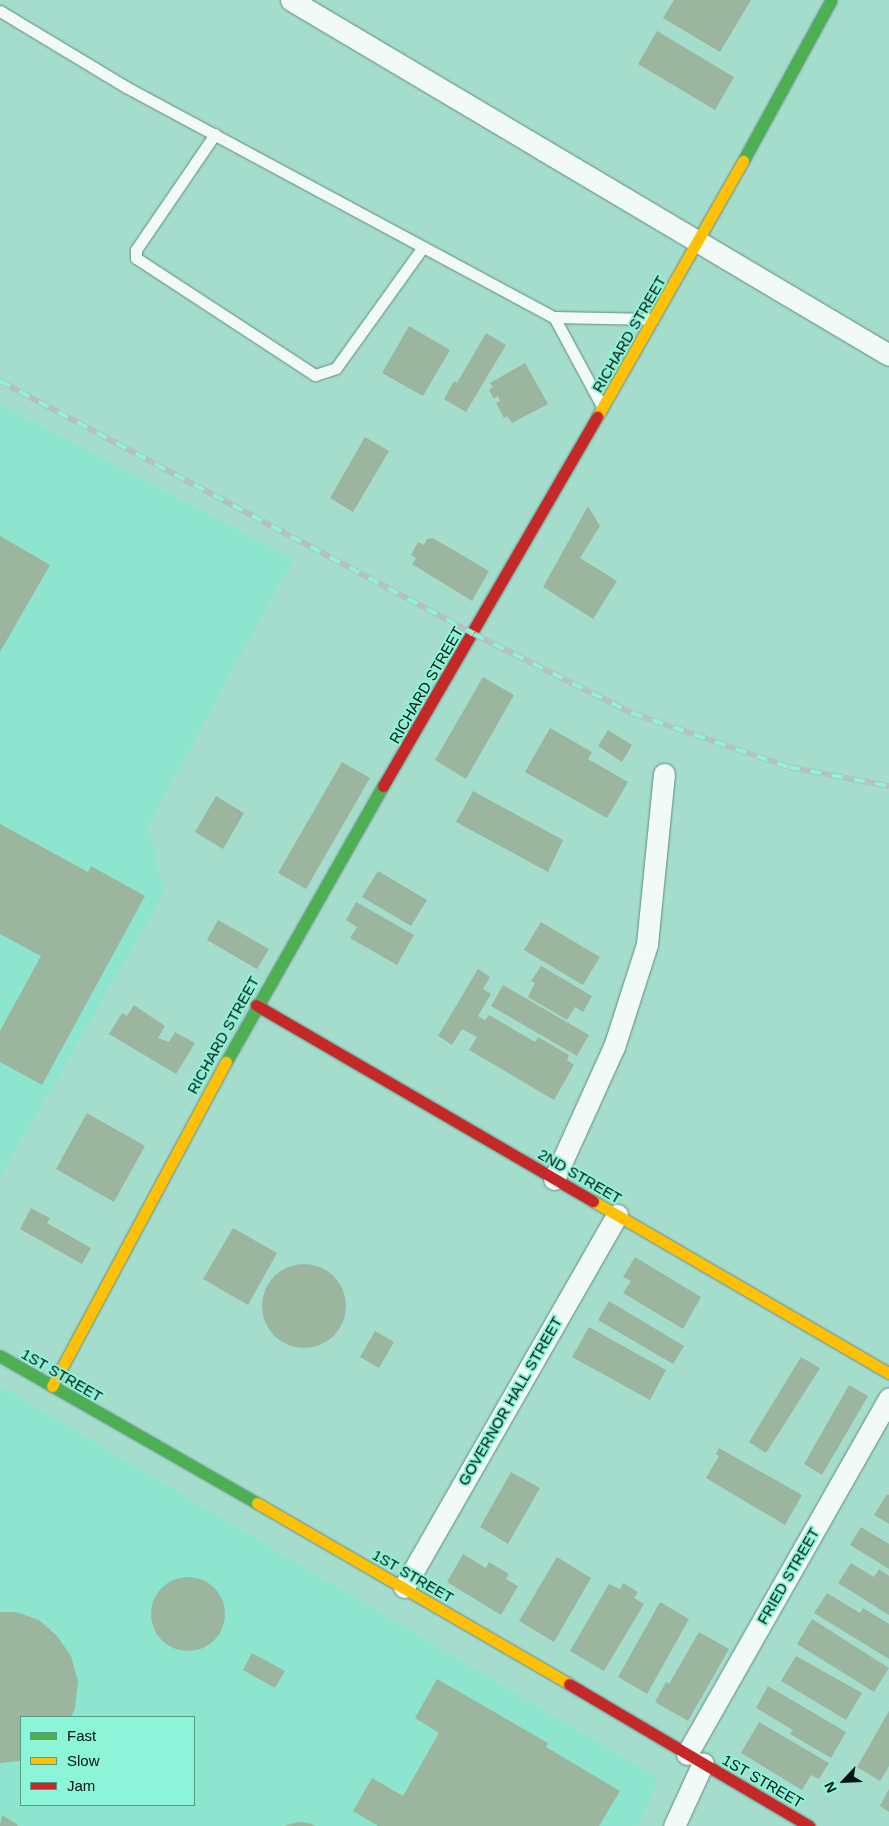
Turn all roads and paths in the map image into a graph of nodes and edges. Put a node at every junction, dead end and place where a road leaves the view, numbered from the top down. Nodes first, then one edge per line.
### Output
1 (291, 0) edge
2 (831, 0) edge
3 (0, 11) edge
4 (215, 134) junction
5 (698, 243) junction
6 (423, 246) junction
7 (554, 317) junction
8 (655, 319) junction
9 (889, 355) edge
10 (603, 408) junction
11 (664, 774) dead end
12 (256, 1005) junction
13 (554, 1179) junction
14 (617, 1215) junction
15 (0, 1356) edge
16 (889, 1373) edge
17 (52, 1386) junction
18 (889, 1398) edge
19 (404, 1587) junction
20 (695, 1759) junction
21 (674, 1826) edge
22 (809, 1826) edge

1 - 5 street
2 - 5 street, RICHARD STREET
3 - 4 lane
4 - 6 lane
4 - 6 lane
5 - 8 street, RICHARD STREET
5 - 9 street
6 - 7 lane
7 - 8 lane
7 - 10 lane
8 - 10 street, RICHARD STREET
10 - 12 street, RICHARD STREET
11 - 13 street
12 - 13 street, 2ND STREET
12 - 17 street, RICHARD STREET
13 - 14 street, 2ND STREET
14 - 16 street, 2ND STREET
14 - 19 street, GOVERNOR HALL STREET
15 - 17 street, 1ST STREET
17 - 19 street, 1ST STREET
18 - 20 street, FRIED STREET
19 - 20 street, 1ST STREET
20 - 21 street, FRIED STREET
20 - 22 street, 1ST STREET

